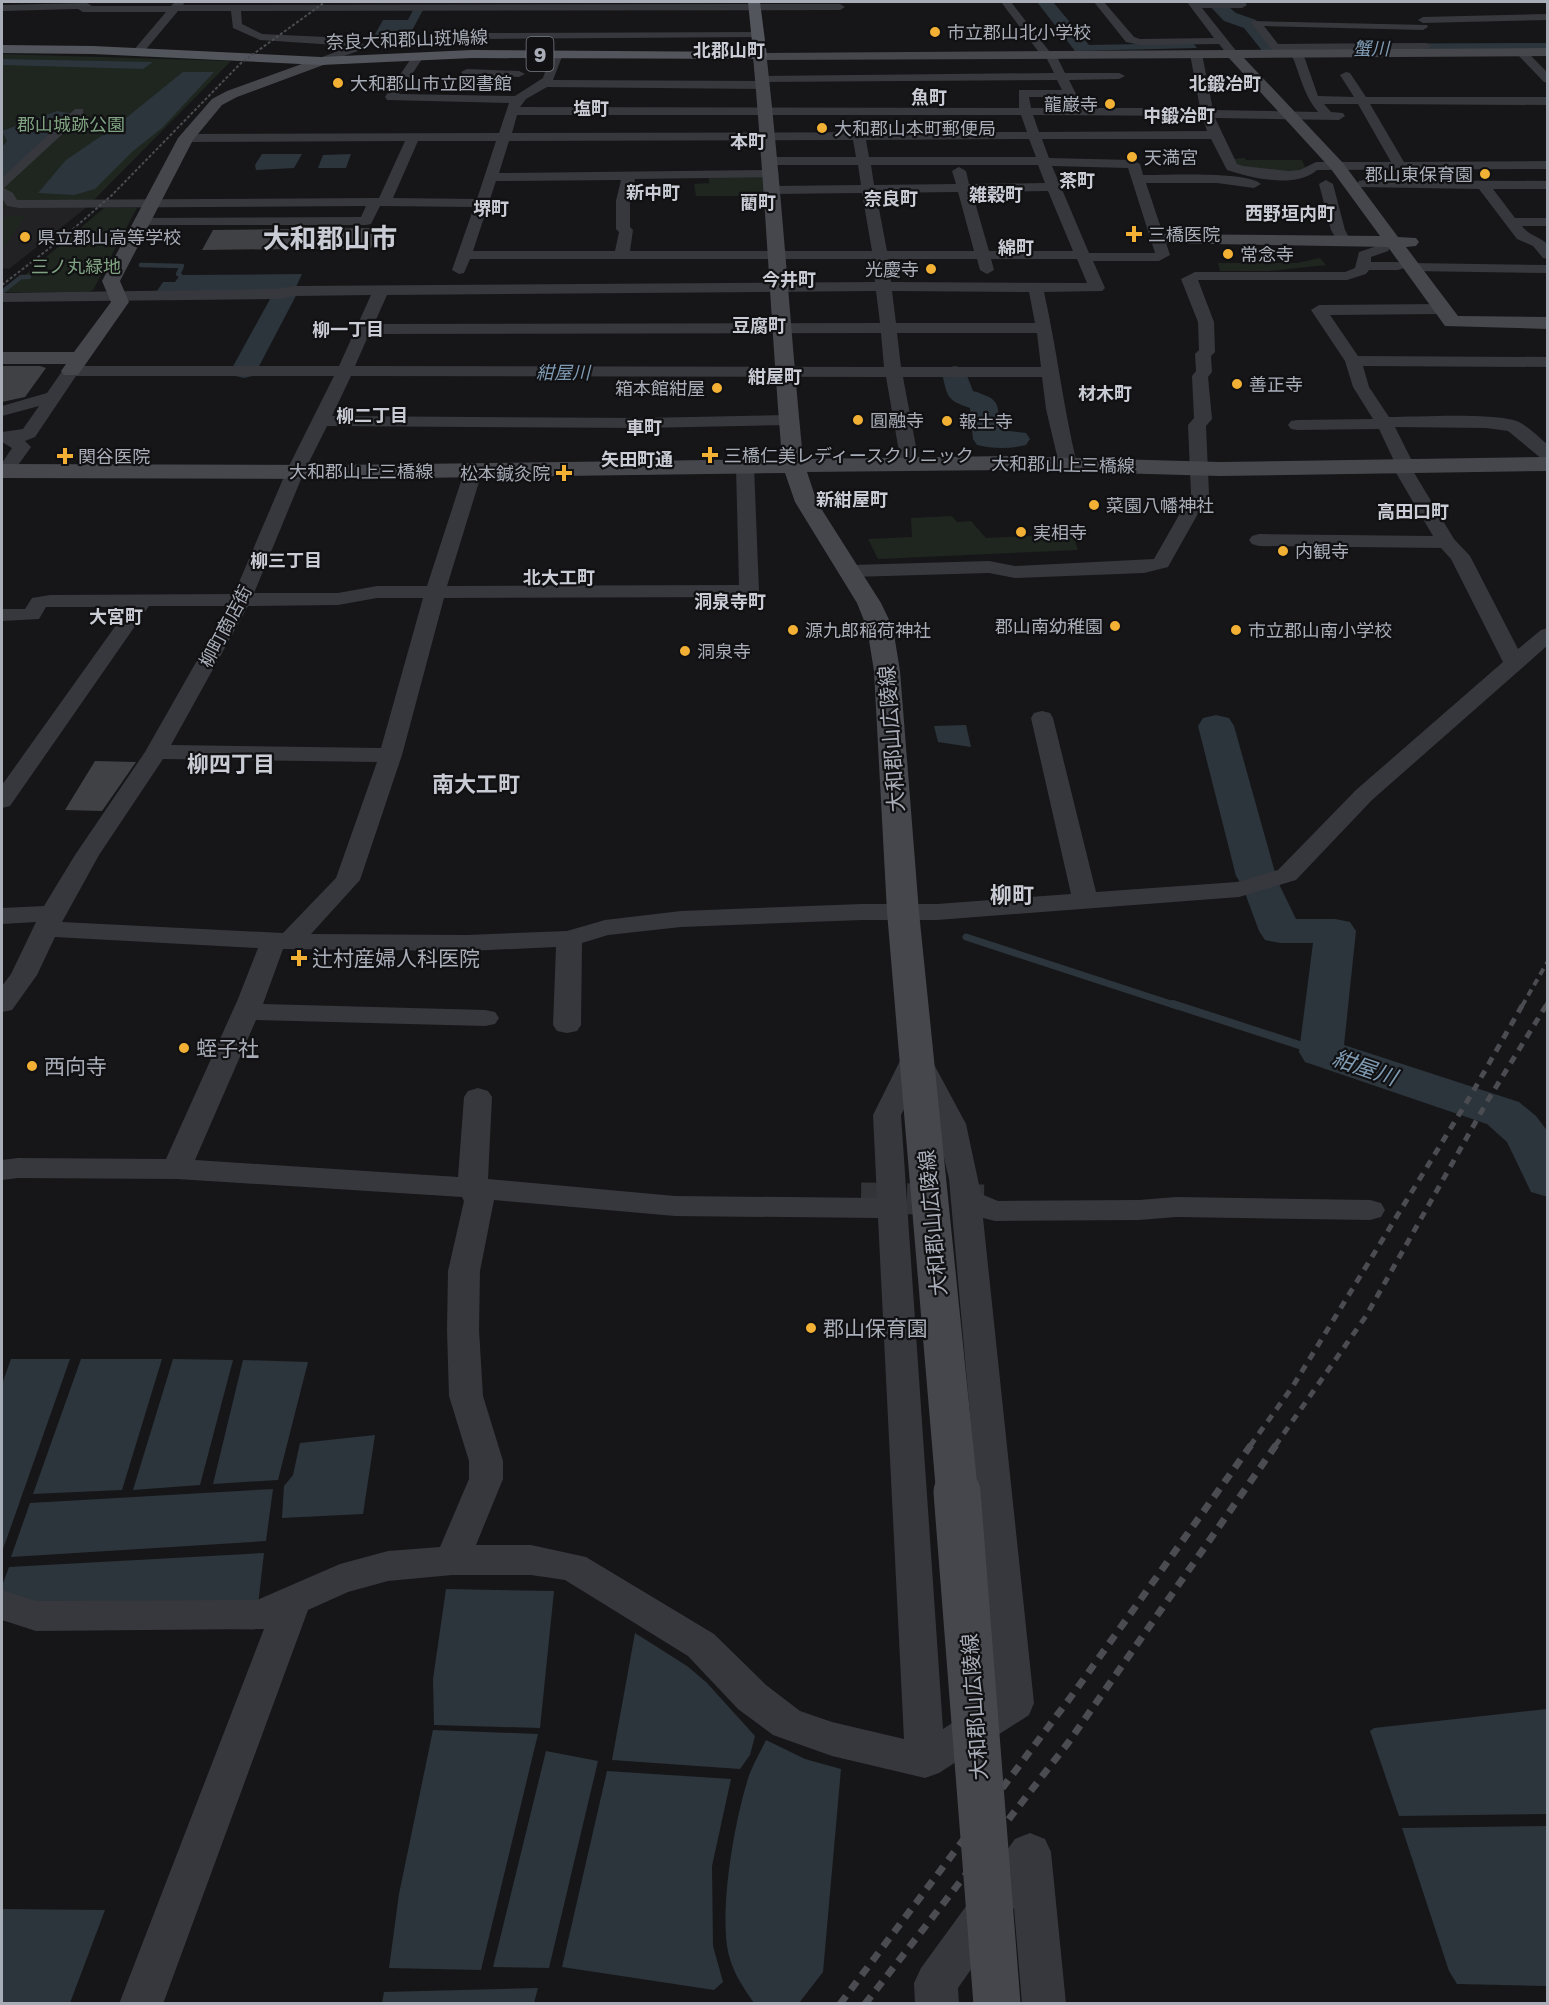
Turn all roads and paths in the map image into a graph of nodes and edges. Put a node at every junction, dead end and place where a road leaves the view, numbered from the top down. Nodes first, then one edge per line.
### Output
1 (1005, 2) edge
2 (1099, 2) edge
3 (1240, 2) edge
4 (1193, 3) edge
5 (65, 4) edge
6 (755, 4) edge
7 (176, 6) edge
8 (840, 7) dead end
9 (2, 8) edge
10 (237, 8) junction
11 (1417, 8) dead end
12 (1548, 17) edge
13 (486, 18) edge
14 (1423, 24) junction
15 (293, 32) dead end
16 (757, 35) junction
17 (282, 38) junction
18 (1227, 47) junction
19 (2, 49) edge
20 (1428, 49) junction
21 (1287, 51) junction
22 (138, 52) junction
23 (1521, 52) junction
24 (1548, 52) edge
25 (1248, 53) junction
26 (472, 54) junction
27 (557, 54) junction
28 (1196, 54) junction
29 (1051, 55) junction
30 (418, 56) junction
31 (760, 57) junction
32 (321, 61) junction
33 (467, 72) dead end
34 (497, 74) junction
35 (519, 74) dead end
36 (1063, 75) junction
37 (1346, 75) dead end
38 (930, 76) junction
39 (1119, 76) dead end
40 (1548, 80) edge
41 (763, 82) junction
42 (543, 83) junction
43 (488, 99) junction
44 (1314, 100) junction
45 (1363, 100) junction
46 (1548, 101) edge
47 (939, 102) junction
48 (515, 106) junction
49 (67, 109) dead end
50 (687, 111) junction
51 (764, 111) junction
52 (1025, 111) junction
53 (600, 112) junction
54 (1207, 113) junction
55 (1307, 115) junction
56 (1327, 115) junction
57 (1290, 116) junction
58 (1362, 117) junction
59 (768, 135) junction
60 (859, 135) junction
61 (949, 135) junction
62 (1034, 135) junction
63 (1215, 135) junction
64 (506, 136) junction
65 (413, 137) junction
66 (186, 138) junction
67 (595, 141) junction
68 (683, 141) junction
69 (956, 160) junction
70 (863, 161) junction
71 (1045, 162) junction
72 (1209, 164) dead end
73 (1231, 164) junction
74 (1399, 165) junction
75 (1548, 165) edge
76 (1345, 166) junction
77 (772, 175) junction
78 (629, 176) junction
79 (492, 177) junction
80 (1138, 179) junction
81 (1326, 184) junction
82 (1359, 184) junction
83 (2, 185) edge
84 (1483, 185) junction
85 (1548, 185) edge
86 (1053, 187) junction
87 (964, 188) junction
88 (868, 189) junction
89 (2, 192) edge
90 (380, 201) junction
91 (150, 202) junction
92 (1497, 202) junction
93 (1517, 202) dead end
94 (481, 203) junction
95 (141, 221) junction
96 (1512, 222) junction
97 (1548, 222) edge
98 (1159, 239) junction
99 (1344, 241) junction
100 (1412, 242) junction
101 (1543, 242) edge
102 (1388, 245) junction
103 (464, 255) junction
104 (622, 255) junction
105 (777, 255) junction
106 (880, 255) junction
107 (984, 255) junction
108 (1548, 255) edge
109 (1084, 256) junction
110 (1364, 266) junction
111 (1405, 266) junction
112 (1430, 267) junction
113 (1548, 269) edge
114 (884, 286) junction
115 (1035, 286) junction
116 (990, 287) junction
117 (453, 288) junction
118 (778, 288) junction
119 (381, 290) junction
120 (116, 295) junction
121 (2, 297) edge
122 (1447, 315) junction
123 (1474, 322) junction
124 (1548, 323) edge
125 (888, 327) junction
126 (780, 328) junction
127 (1044, 328) junction
128 (362, 329) junction
129 (2, 358) edge
130 (1353, 361) junction
131 (1548, 362) edge
132 (76, 365) junction
133 (785, 371) junction
134 (893, 372) junction
135 (1051, 372) junction
136 (344, 373) junction
137 (50, 402) junction
138 (2, 411) edge
139 (790, 420) junction
140 (320, 421) junction
141 (1384, 423) junction
142 (1297, 425) dead end
143 (5, 437) edge
144 (1198, 454) junction
145 (1548, 455) edge
146 (910, 463) junction
147 (1068, 464) junction
148 (1548, 464) edge
149 (793, 465) junction
150 (745, 466) junction
151 (1401, 466) junction
152 (474, 470) junction
153 (3, 471) edge
154 (295, 472) junction
155 (1259, 540) dead end
156 (1446, 542) junction
157 (851, 571) junction
158 (435, 592) junction
159 (242, 599) junction
160 (142, 601) junction
161 (2, 615) edge
162 (1548, 634) edge
163 (1514, 663) junction
164 (1042, 718) dead end
165 (156, 752) junction
166 (390, 754) junction
167 (2, 801) edge
168 (1085, 901) junction
169 (903, 912) junction
170 (2, 916) edge
171 (50, 921) junction
172 (569, 939) junction
173 (282, 941) junction
174 (2, 1004) edge
175 (245, 1012) junction
176 (485, 1018) dead end
177 (567, 1025) dead end
178 (916, 1057) junction
179 (478, 1097) dead end
180 (177, 1169) junction
181 (2, 1170) edge
182 (472, 1188) junction
183 (979, 1200) junction
184 (876, 1203) junction
185 (1370, 1210) dead end
186 (452, 1560) junction
187 (293, 1600) junction
188 (2, 1605) edge
189 (925, 1761) junction
190 (990, 1908) junction
191 (141, 2004) edge
192 (937, 2004) edge
193 (997, 2004) edge
194 (1044, 2004) edge

1 - 29 street
2 - 18 street
3 - 4 street
4 - 18 street
5 - 7 street
5 - 9 street
6 - 8 street
6 - 13 street
6 - 16 main road
7 - 10 street
7 - 22 street
10 - 13 street
10 - 17 street
11 - 14 street
12 - 14 street
13 - 16 street
13 - 26 street
14 - 20 street
14 - 21 street
15 - 17 street
16 - 31 main road
17 - 32 street
18 - 25 street
18 - 28 street
18 - 57 street
19 - 22 main road, 奈良大和郡山斑鳩線 / 9
20 - 21 street
20 - 23 street
21 - 25 street
21 - 44 street
22 - 32 main road, 奈良大和郡山斑鳩線 / 9
23 - 24 street
23 - 40 street
25 - 55 street
26 - 27 main road, 奈良大和郡山斑鳩線 / 9
26 - 30 main road, 奈良大和郡山斑鳩線 / 9
27 - 31 main road, 奈良大和郡山斑鳩線 / 9
27 - 42 street
28 - 29 street
28 - 54 street
29 - 31 street
29 - 36 street
30 - 32 main road, 奈良大和郡山斑鳩線 / 9
30 - 43 street
31 - 41 street, 大和郡山広陵線
32 - 66 street
33 - 34 street
34 - 35 street
34 - 43 street
36 - 38 street
36 - 39 street
36 - 52 street
37 - 45 street
38 - 41 street
38 - 47 street
41 - 42 street
41 - 51 street, 大和郡山広陵線
42 - 48 street
43 - 48 street
44 - 45 street
44 - 56 street
45 - 46 street
45 - 58 street
47 - 51 street
47 - 52 street
47 - 61 street
48 - 53 street
48 - 64 street
49 - 83 street
50 - 51 street
50 - 53 street
50 - 68 street
51 - 59 street, 大和郡山広陵線
52 - 54 street
52 - 62 street
53 - 67 street
54 - 57 street
54 - 63 street
55 - 56 street
55 - 57 street
55 - 76 street
56 - 58 street
57 - 76 street
58 - 74 street
59 - 60 street
59 - 68 street
59 - 77 street, 大和郡山広陵線
60 - 61 street
60 - 70 street
61 - 62 street
61 - 69 street
62 - 63 street
62 - 71 street
63 - 73 street
64 - 65 street
64 - 67 street
64 - 79 street
65 - 66 street
65 - 90 street
66 - 91 street
67 - 68 street
69 - 70 street
69 - 71 street
69 - 87 street
70 - 77 street
70 - 88 street
71 - 80 street
71 - 86 street
72 - 73 street
73 - 76 street
74 - 75 street
74 - 76 street
76 - 82 street
77 - 78 street
77 - 88 street
77 - 105 street, 大和郡山広陵線
78 - 79 street
78 - 104 street
79 - 94 street
80 - 81 street
80 - 98 street
81 - 82 street
81 - 99 street
82 - 84 street
82 - 100 street
82 - 102 street
84 - 85 street
84 - 92 street
86 - 87 street
86 - 109 street
87 - 88 street
87 - 107 street
88 - 106 street
89 - 91 street
90 - 91 street
90 - 94 street
90 - 95 street
91 - 95 street
92 - 93 street
92 - 96 street
94 - 103 street
95 - 120 street
96 - 97 street
96 - 101 street
98 - 99 street
98 - 109 street
99 - 102 street
100 - 102 street
100 - 112 street
101 - 108 street
102 - 110 street
102 - 111 street
103 - 104 street
103 - 117 street
104 - 105 street
105 - 106 street
105 - 118 street, 大和郡山広陵線
106 - 107 street
106 - 114 street
107 - 109 street
107 - 116 street
109 - 115 street
110 - 111 street
110 - 144 street
111 - 112 street
111 - 122 street
112 - 113 street
112 - 123 street
114 - 116 street
114 - 118 street
114 - 125 street
115 - 116 street
115 - 127 street
117 - 118 street
117 - 119 street
118 - 126 street, 大和郡山広陵線
119 - 120 street
119 - 128 street, 柳町商店街
120 - 121 street
120 - 132 street
122 - 123 street
122 - 130 street
123 - 124 street
125 - 126 street
125 - 127 street
125 - 134 street
126 - 128 street
126 - 133 street, 大和郡山広陵線
127 - 135 street
128 - 136 street, 柳町商店街
129 - 132 street
130 - 131 street
130 - 141 street
132 - 136 street
132 - 137 street
133 - 134 street
133 - 136 street
133 - 139 street, 大和郡山広陵線
134 - 135 street
134 - 146 street
135 - 147 street
136 - 140 street, 柳町商店街
137 - 138 street
137 - 143 street
139 - 140 street
139 - 149 street, 大和郡山広陵線
140 - 154 street, 柳町商店街
141 - 142 street
141 - 145 street
141 - 151 street
143 - 153 street
144 - 147 street, 大和郡山上三橋線
144 - 151 street, 大和郡山上三橋線
144 - 157 street
146 - 147 street, 大和郡山上三橋線
146 - 149 street, 大和郡山上三橋線
148 - 151 street, 大和郡山上三橋線
149 - 150 street, 大和郡山上三橋線
149 - 157 street, 大和郡山広陵線
150 - 152 street, 大和郡山上三橋線
150 - 158 street
151 - 156 street
152 - 154 street, 大和郡山上三橋線
152 - 158 street
153 - 154 street, 大和郡山上三橋線
154 - 159 street, 柳町商店街
155 - 156 street
156 - 163 street
157 - 169 street, 大和郡山広陵線
158 - 159 street
158 - 166 street
159 - 160 street
159 - 165 street, 柳町商店街
160 - 161 street
160 - 167 street
162 - 163 street
163 - 168 street
164 - 168 street
165 - 166 street
165 - 171 street, 柳町商店街
166 - 173 street
168 - 169 street
169 - 172 street
169 - 178 street, 大和郡山広陵線
170 - 171 street
171 - 173 street
171 - 174 street, 柳町商店街
172 - 173 street
172 - 177 street
173 - 175 street
175 - 176 street
175 - 180 street
178 - 183 street
178 - 184 street
178 - 190 street, 大和郡山広陵線, bridge
179 - 182 street
180 - 181 street
180 - 182 street
182 - 184 street
182 - 186 street
183 - 185 street
183 - 189 street
184 - 189 street
186 - 187 street
186 - 189 street
187 - 188 street
187 - 191 street
190 - 192 street
190 - 193 street, 大和郡山広陵線, bridge
190 - 194 street

